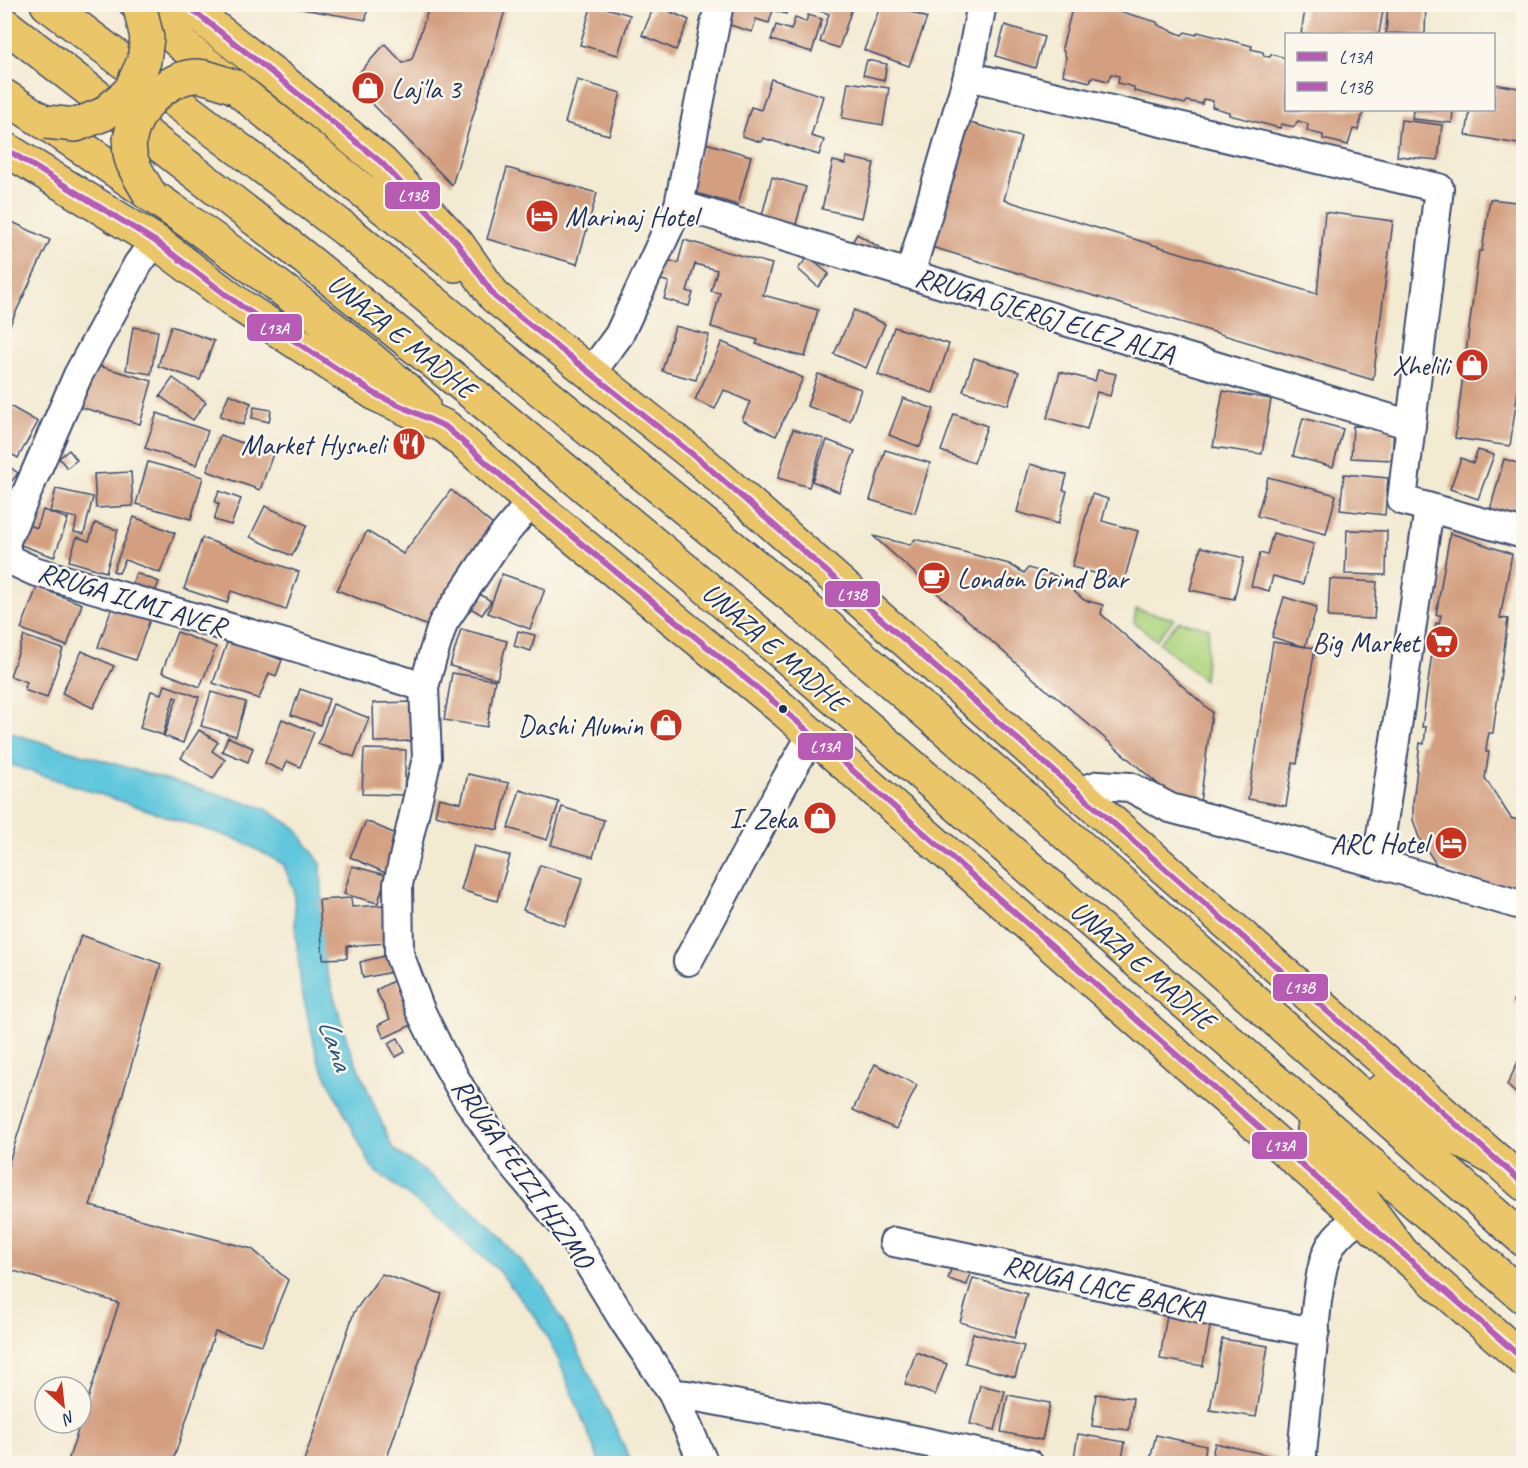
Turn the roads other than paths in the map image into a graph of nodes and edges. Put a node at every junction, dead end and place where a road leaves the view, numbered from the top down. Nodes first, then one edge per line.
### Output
1 (184, 4) edge
2 (982, 4) edge
3 (138, 6) edge
4 (714, 6) edge
5 (56, 10) edge
6 (4, 24) edge
7 (4, 39) edge
8 (42, 54) junction
9 (968, 76) junction
10 (235, 87) junction
11 (4, 96) edge
12 (46, 122) junction
13 (4, 148) edge
14 (150, 195) junction
15 (679, 205) junction
16 (155, 241) junction
17 (910, 274) junction
18 (495, 297) junction
19 (591, 372) junction
20 (1411, 425) junction
21 (446, 427) junction
22 (531, 502) junction
23 (1430, 508) junction
24 (1524, 534) edge
25 (424, 687) junction
26 (812, 735) junction
27 (1078, 792) junction
28 (1377, 862) junction
29 (1524, 906) edge
30 (688, 961) dead end
31 (1321, 1061) junction
32 (1292, 1094) junction
33 (1498, 1161) junction
34 (1524, 1184) edge
35 (1360, 1216) junction
36 (1524, 1240) edge
37 (894, 1242) dead end
38 (1403, 1254) junction
39 (1524, 1297) edge
40 (1315, 1330) junction
41 (1524, 1360) edge
42 (673, 1394) junction
43 (704, 1464) edge
44 (1029, 1464) edge
45 (1301, 1464) edge

1 - 18 main road
2 - 9 street
3 - 10 main road, bridge
3 - 12 main road, bridge
4 - 15 street
5 - 31 main road, UNAZA E MADHE
6 - 8 main road, UNAZA E MADHE
7 - 8 main road
8 - 32 main road, UNAZA E MADHE
9 - 17 street
9 - 20 street
10 - 14 main road, bridge
10 - 18 main road
11 - 12 main road
12 - 14 main road, bridge
13 - 16 main road
14 - 21 main road
15 - 17 street, RRUGA GJERGJ ELEZ ALIA
15 - 19 street
16 - 21 main road
16 - 25 street, RRUGA ILMI AVER
17 - 20 street, RRUGA GJERGJ ELEZ ALIA
18 - 19 main road
19 - 27 main road
20 - 23 street
21 - 22 main road
22 - 25 street, RRUGA FEIZI HIZMO
22 - 26 main road
23 - 24 street
23 - 28 street
25 - 42 street, RRUGA FEIZI HIZMO
26 - 30 street
26 - 35 main road
27 - 28 street
27 - 33 main road
28 - 29 street
31 - 33 main road
31 - 36 main road, UNAZA E MADHE
32 - 38 main road
32 - 39 main road, UNAZA E MADHE
33 - 34 main road
35 - 38 main road
35 - 40 street
37 - 40 street, RRUGA LACE BACKA
38 - 41 main road
40 - 45 street
42 - 43 street, RRUGA FEIZI HIZMO
42 - 44 street

